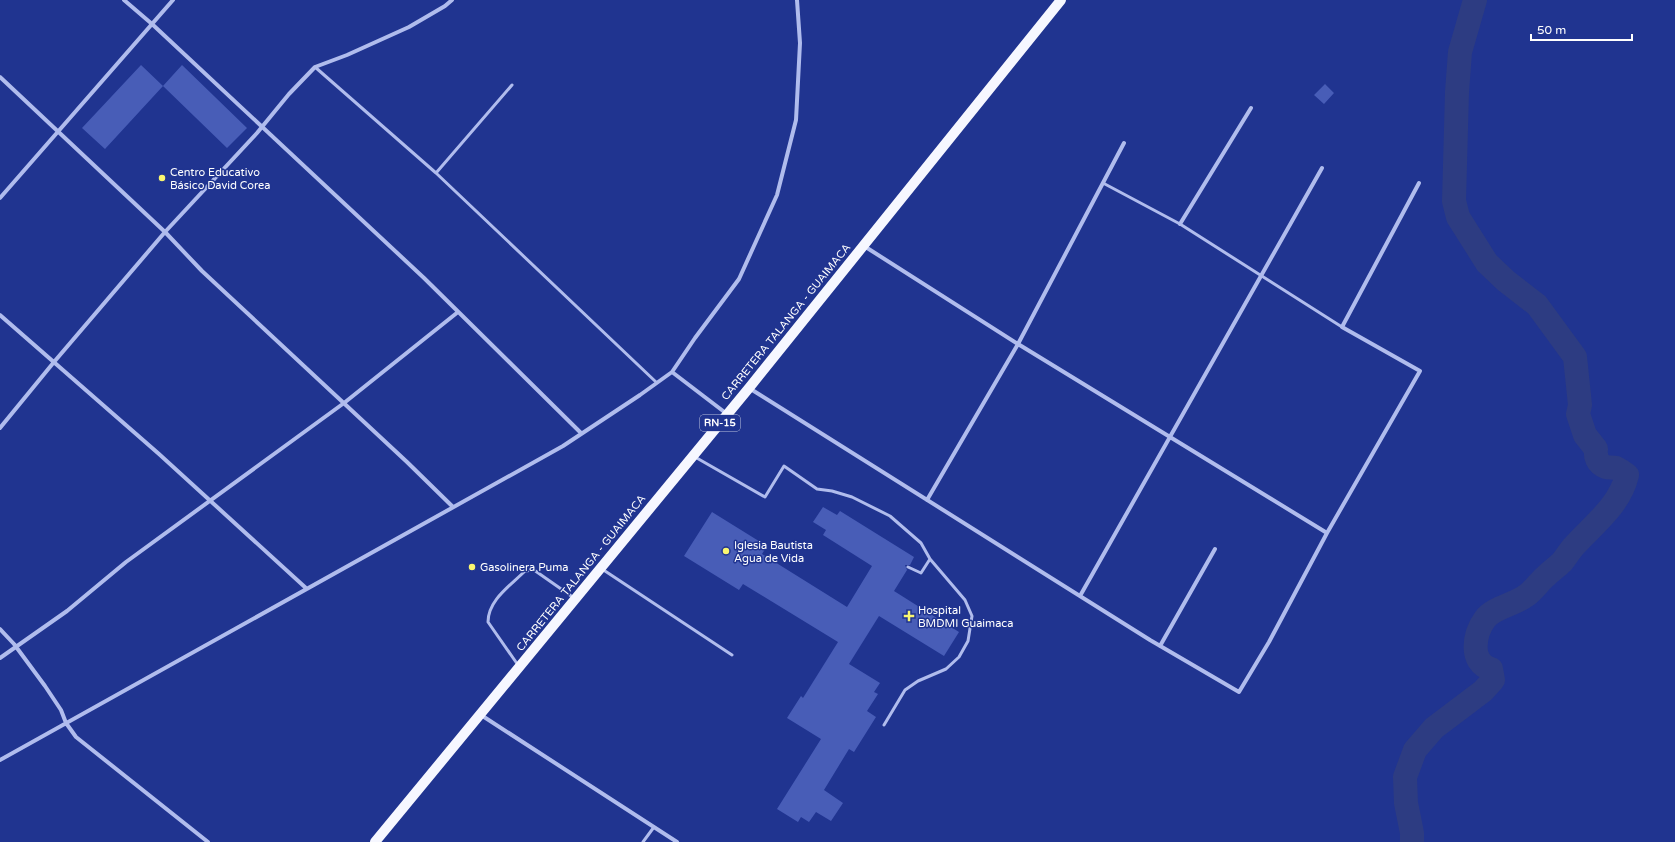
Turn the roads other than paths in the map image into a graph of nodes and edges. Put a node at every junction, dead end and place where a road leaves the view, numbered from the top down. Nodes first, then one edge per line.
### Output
1 (124, 0) edge
2 (173, 0) edge
3 (452, 0) edge
4 (797, 0) edge
5 (1061, 0) edge
6 (152, 24) junction
7 (315, 67) junction
8 (0, 77) edge
9 (512, 85) dead end
10 (1251, 108) dead end
11 (262, 127) junction
12 (58, 132) junction
13 (1124, 143) dead end
14 (1322, 168) dead end
15 (436, 173) junction
16 (1103, 183) junction
17 (1419, 183) dead end
18 (0, 198) edge
19 (1180, 224) junction
20 (165, 232) junction
21 (863, 245) junction
22 (1261, 275) junction
23 (458, 312) junction
24 (0, 315) edge
25 (1342, 326) junction
26 (1018, 344) junction
27 (54, 362) junction
28 (672, 372) junction
29 (656, 382) junction
30 (749, 388) junction
31 (344, 403) junction
32 (727, 414) junction
33 (0, 428) edge
34 (581, 433) junction
35 (1170, 436) junction
36 (693, 456) junction
37 (927, 500) junction
38 (210, 501) junction
39 (453, 507) junction
40 (1327, 533) junction
41 (1215, 549) dead end
42 (930, 559) junction
43 (908, 567) dead end
44 (601, 568) junction
45 (307, 589) junction
46 (1080, 596) junction
47 (575, 599) junction
48 (0, 629) edge
49 (15, 646) junction
50 (1160, 646) junction
51 (732, 655) dead end
52 (0, 658) edge
53 (519, 668) junction
54 (480, 715) junction
55 (66, 723) junction
56 (884, 725) dead end
57 (0, 760) edge
58 (654, 827) junction
59 (208, 842) edge
60 (375, 842) edge
61 (643, 842) edge
62 (677, 842) edge

1 - 6 street
2 - 6 street
3 - 7 street
4 - 28 street
5 - 21 main road, CARRETERA TALANGA - GUAIMACA / RN-15
6 - 11 street
6 - 12 street
7 - 11 street
7 - 15 lane
8 - 12 street
9 - 15 lane
10 - 19 street
11 - 20 street
11 - 23 street
12 - 18 street
12 - 20 street
13 - 16 street
14 - 22 street
15 - 29 lane
16 - 19 lane
16 - 26 street
17 - 25 street
19 - 22 lane
20 - 27 street
20 - 31 street
21 - 26 street
21 - 30 main road, CARRETERA TALANGA - GUAIMACA / RN-15
22 - 25 lane
22 - 35 street
23 - 31 street
23 - 34 street
24 - 27 street
25 - 40 street
26 - 35 street
26 - 37 street
27 - 33 street
27 - 38 street
28 - 29 street
28 - 32 street
29 - 34 street
30 - 32 main road, CARRETERA TALANGA - GUAIMACA / RN-15
30 - 37 street
31 - 38 street
31 - 39 street
32 - 36 main road, CARRETERA TALANGA - GUAIMACA / RN-15
34 - 39 street
35 - 40 street
35 - 46 street
36 - 42 lane
36 - 44 main road, CARRETERA TALANGA - GUAIMACA / RN-15
37 - 46 street
38 - 45 street
38 - 49 street
39 - 45 street
40 - 50 street
41 - 50 street
42 - 43 lane
42 - 56 lane
44 - 47 main road, CARRETERA TALANGA - GUAIMACA / RN-15
44 - 51 lane
45 - 55 street
46 - 50 street
47 - 53 main road, CARRETERA TALANGA - GUAIMACA / RN-15
47 - 53 lane
48 - 49 street
49 - 52 street
49 - 55 street
53 - 54 main road, CARRETERA TALANGA - GUAIMACA / RN-15
54 - 58 street
54 - 60 main road, CARRETERA TALANGA - GUAIMACA / RN-15
55 - 57 street
55 - 59 street
58 - 61 lane
58 - 62 street

